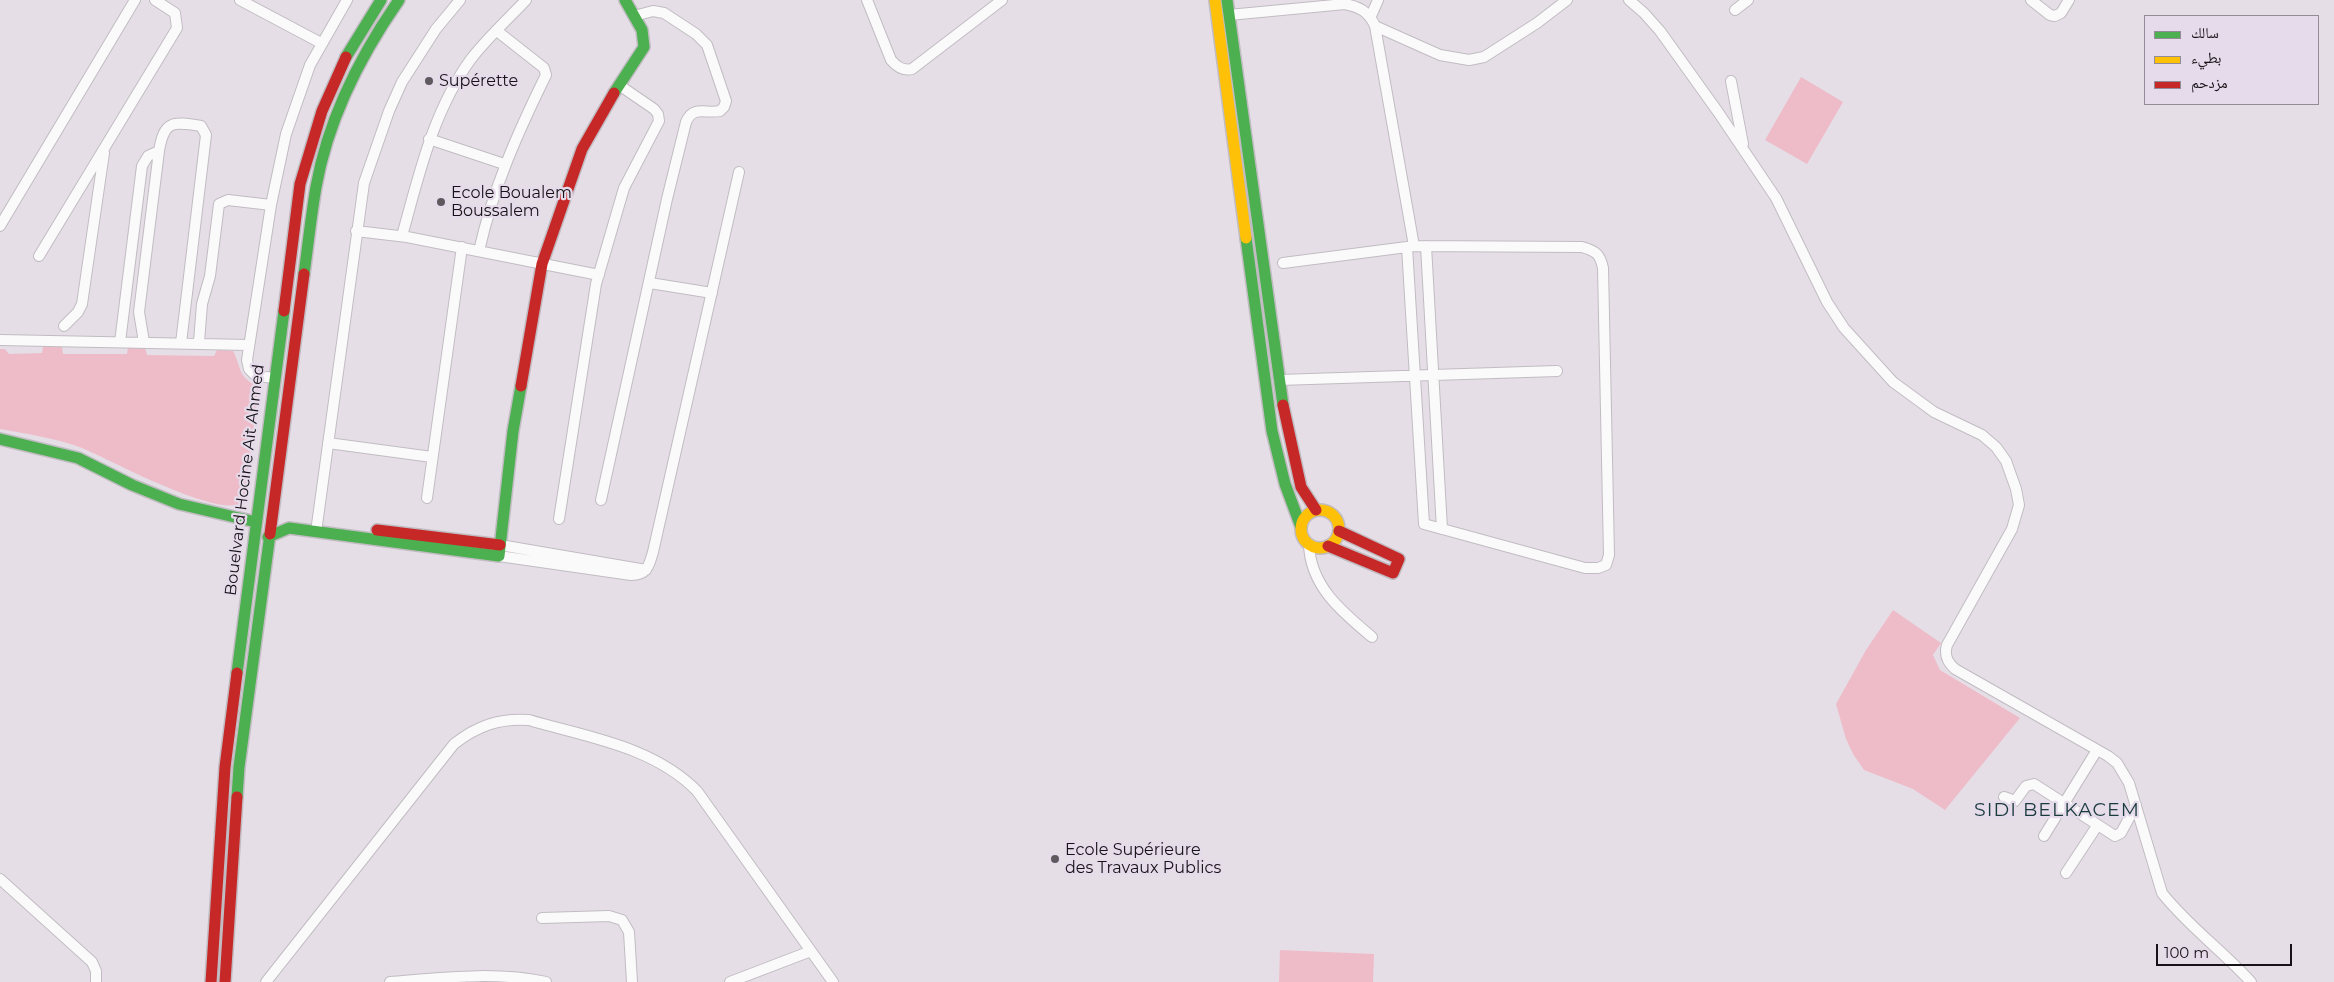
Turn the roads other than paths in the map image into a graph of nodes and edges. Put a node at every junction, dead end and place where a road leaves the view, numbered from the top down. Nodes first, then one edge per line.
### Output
1 (135, 0) edge
2 (155, 0) edge
3 (240, 0) edge
4 (347, 0) edge
5 (381, 0) edge
6 (399, 0) edge
7 (460, 0) edge
8 (526, 0) edge
9 (625, 0) edge
10 (867, 0) edge
11 (1002, 0) edge
12 (1215, 0) edge
13 (1227, 0) edge
14 (1378, 0) edge
15 (1567, 0) edge
16 (1748, 0) edge
17 (2031, 0) edge
18 (2069, 0) edge
19 (1631, 1) edge
20 (1735, 10) dead end
21 (1229, 15) junction
22 (634, 16) junction
23 (1371, 16) junction
24 (1375, 26) junction
25 (497, 30) junction
26 (321, 43) junction
27 (1732, 81) dead end
28 (619, 85) junction
29 (429, 139) junction
30 (105, 147) junction
31 (1743, 148) junction
32 (159, 151) junction
33 (504, 164) junction
34 (739, 172) dead end
35 (271, 205) junction
36 (0, 226) edge
37 (356, 232) junction
38 (402, 236) junction
39 (1411, 246) junction
40 (1426, 246) junction
41 (462, 247) junction
42 (479, 251) junction
43 (39, 256) dead end
44 (1283, 263) dead end
45 (542, 264) junction
46 (599, 275) junction
47 (650, 283) junction
48 (712, 293) junction
49 (64, 326) dead end
50 (0, 340) edge
51 (120, 342) junction
52 (144, 342) junction
53 (181, 342) junction
54 (199, 342) junction
55 (250, 344) junction
56 (1557, 371) dead end
57 (1416, 376) junction
58 (1433, 376) junction
59 (275, 378) junction
60 (1279, 380) junction
61 (0, 439) edge
62 (328, 443) junction
63 (432, 457) junction
64 (427, 498) dead end
65 (601, 500) dead end
66 (1316, 510) junction
67 (272, 511) junction
68 (559, 519) dead end
69 (256, 522) junction
70 (317, 527) junction
71 (1301, 527) junction
72 (1442, 529) junction
73 (1339, 531) junction
74 (268, 537) junction
75 (1309, 544) junction
76 (1328, 546) junction
77 (499, 550) junction
78 (1372, 637) dead end
79 (2097, 750) junction
80 (2004, 796) dead end
81 (2064, 804) junction
82 (2136, 805) junction
83 (2097, 826) junction
84 (2044, 836) dead end
85 (2066, 873) dead end
86 (0, 879) edge
87 (542, 918) dead end
88 (810, 951) junction
89 (494, 979) edge
90 (426, 981) edge
91 (96, 982) edge
92 (211, 982) edge
93 (225, 982) edge
94 (266, 982) edge
95 (390, 982) edge
96 (546, 982) edge
97 (632, 982) edge
98 (730, 982) edge
99 (833, 982) edge
100 (2251, 982) edge

1 - 36 street
2 - 30 street
3 - 26 street
4 - 26 street
5 - 59 street, Bouelvard Hocine Ait Ahmed
6 - 67 street
7 - 37 street
8 - 25 street
9 - 22 street
10 - 11 street
12 - 71 street
13 - 21 street
14 - 23 street
15 - 24 street
16 - 20 street
17 - 18 street
19 - 31 street
21 - 23 street
21 - 60 street
22 - 28 street
22 - 47 street
23 - 24 street
24 - 39 street
25 - 29 street
25 - 33 street
26 - 35 street
27 - 31 street
28 - 45 street
28 - 46 street
29 - 33 street
29 - 38 street
30 - 43 street
30 - 49 street
31 - 79 street
32 - 51 street
32 - 52 street
32 - 53 street
33 - 42 street
34 - 48 street
35 - 54 street
35 - 55 street
37 - 38 street
37 - 62 street
38 - 41 street
39 - 40 street
39 - 44 street
39 - 57 street
40 - 58 street
40 - 72 street
41 - 42 street
41 - 63 street
42 - 45 street
45 - 46 street
45 - 77 street
46 - 68 street
47 - 48 street
47 - 65 street
48 - 77 street
50 - 51 street
51 - 52 street
52 - 53 street
53 - 54 street
54 - 55 street
55 - 59 street
56 - 58 street
57 - 58 street
57 - 60 street
57 - 72 street
58 - 72 street
59 - 69 street, Bouelvard Hocine Ait Ahmed
60 - 66 street
61 - 69 street
62 - 63 street
62 - 70 street
63 - 64 street
66 - 71 street
66 - 73 street
67 - 70 street
67 - 74 street
69 - 92 street, Bouelvard Hocine Ait Ahmed
70 - 74 street
70 - 77 street
71 - 75 street
73 - 76 street
73 - 76 street
74 - 93 street
75 - 76 street
75 - 78 street
79 - 81 street
79 - 82 street
80 - 81 street
81 - 83 street
81 - 84 street
82 - 83 street
82 - 100 street
83 - 85 street
86 - 91 street
87 - 97 street
88 - 94 street
88 - 98 street
88 - 99 street
89 - 90 street
89 - 96 street
90 - 95 street

